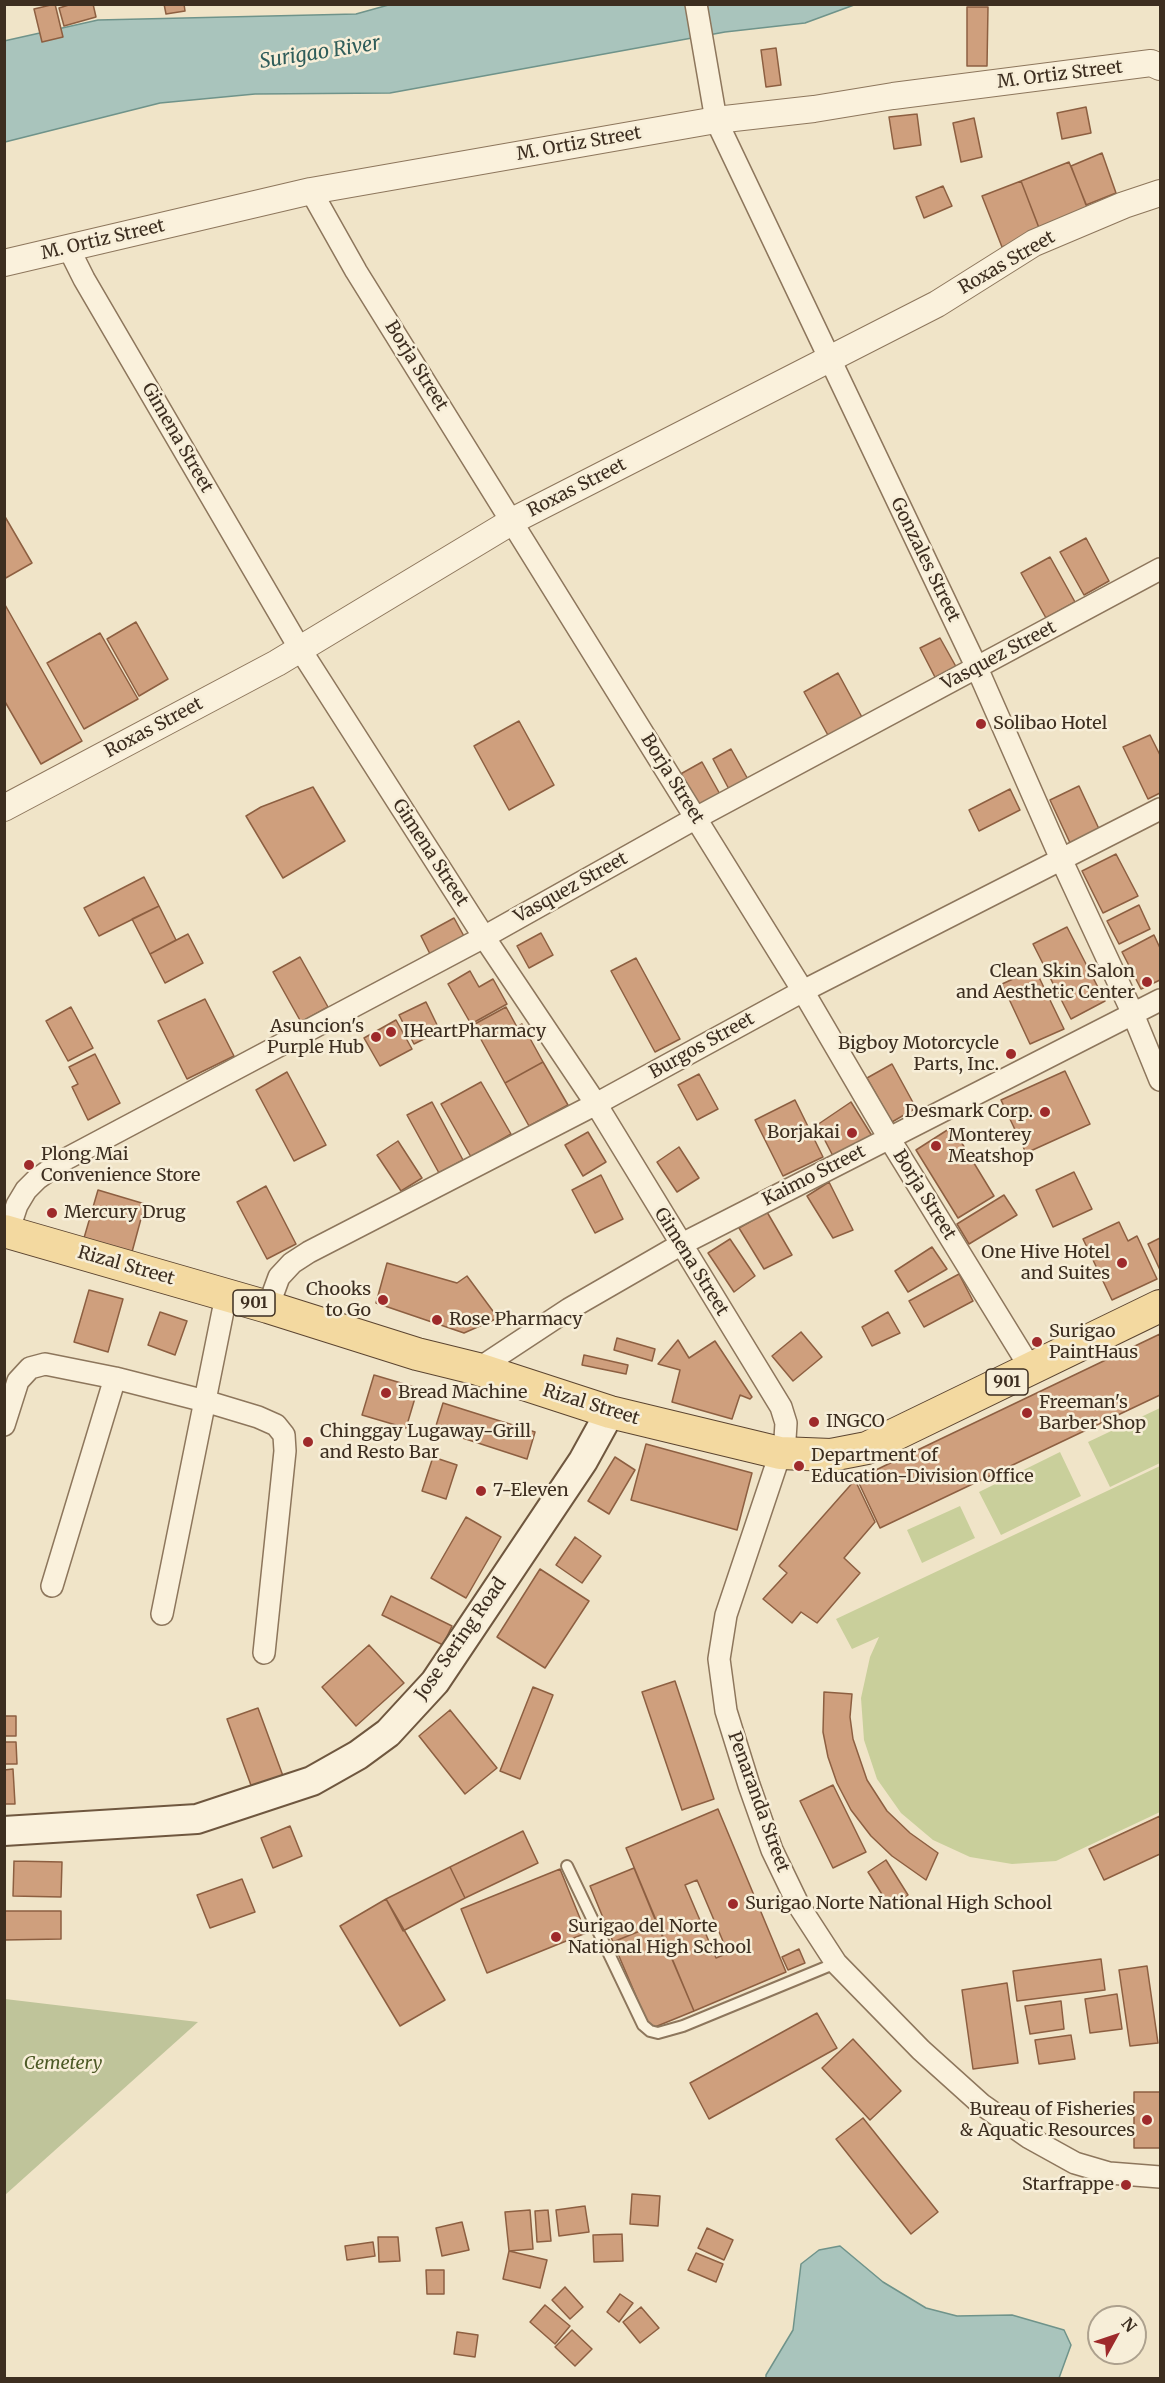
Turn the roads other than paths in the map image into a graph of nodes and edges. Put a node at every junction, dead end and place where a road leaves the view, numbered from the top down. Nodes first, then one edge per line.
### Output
1 (696, 4) edge
2 (1161, 67) edge
3 (716, 120) junction
4 (311, 191) junction
5 (1161, 192) edge
6 (69, 249) junction
7 (4, 263) edge
8 (829, 360) junction
9 (513, 521) junction
10 (1161, 569) edge
11 (300, 649) junction
12 (977, 668) junction
13 (4, 808) edge
14 (1161, 809) edge
15 (696, 818) junction
16 (1061, 860) junction
17 (484, 937) junction
18 (803, 990) junction
19 (1161, 1000) edge
20 (1133, 1014) junction
21 (1161, 1080) edge
22 (596, 1104) junction
23 (889, 1138) junction
24 (6, 1231) edge
25 (680, 1245) junction
26 (226, 1296) junction
27 (1161, 1306) edge
28 (268, 1307) junction
29 (477, 1369) junction
30 (1031, 1369) junction
31 (115, 1378) junction
32 (205, 1401) junction
33 (610, 1412) junction
34 (4, 1425) edge
35 (780, 1453) junction
36 (52, 1586) dead end
37 (162, 1614) dead end
38 (264, 1653) dead end
39 (4, 1831) edge
40 (567, 1866) dead end
41 (836, 1963) junction
42 (1161, 2177) edge

1 - 3 street, Gonzales Street
2 - 3 street, M. Ortiz Street
3 - 4 street, M. Ortiz Street
3 - 8 street, Gonzales Street
4 - 6 street, M. Ortiz Street
4 - 9 street, Borja Street
5 - 8 street, Roxas Street
6 - 7 street, M. Ortiz Street
6 - 11 street, Gimena Street
8 - 9 street, Roxas Street
8 - 12 street, Gonzales Street
9 - 11 street, Roxas Street
9 - 15 street, Borja Street
10 - 12 street, Vasquez Street
11 - 13 street, Roxas Street
11 - 17 street, Gimena Street
12 - 15 street, Vasquez Street
12 - 16 street, Gonzales Street
14 - 16 street, Burgos Street
15 - 17 street, Vasquez Street
15 - 18 street, Borja Street
16 - 18 street, Burgos Street
16 - 20 street, Gonzales Street
17 - 22 street, Gimena Street
17 - 24 street, Vasquez Street
18 - 22 street, Burgos Street
18 - 23 street, Borja Street
19 - 20 street, Kaimo Street
20 - 21 street, Gonzales Street
20 - 23 street, Kaimo Street
22 - 25 street, Gimena Street
22 - 28 street, Burgos Street
23 - 25 street, Kaimo Street
23 - 30 street, Borja Street
24 - 26 main road, Rizal Street / 901
25 - 29 street, Kaimo Street
25 - 35 street, Gimena Street
26 - 28 main road, Rizal Street / 901
26 - 32 street
27 - 30 main road, Rizal Street / 901
28 - 29 main road, Rizal Street / 901
29 - 33 main road, Rizal Street / 901
30 - 35 main road, Rizal Street / 901
31 - 32 street
31 - 34 street
31 - 36 street
32 - 37 street
32 - 38 street
33 - 35 main road, Rizal Street / 901
33 - 39 main road, Jose Sering Road
35 - 41 street, Penaranda Street
40 - 41 lane
41 - 42 street, Penaranda Street

